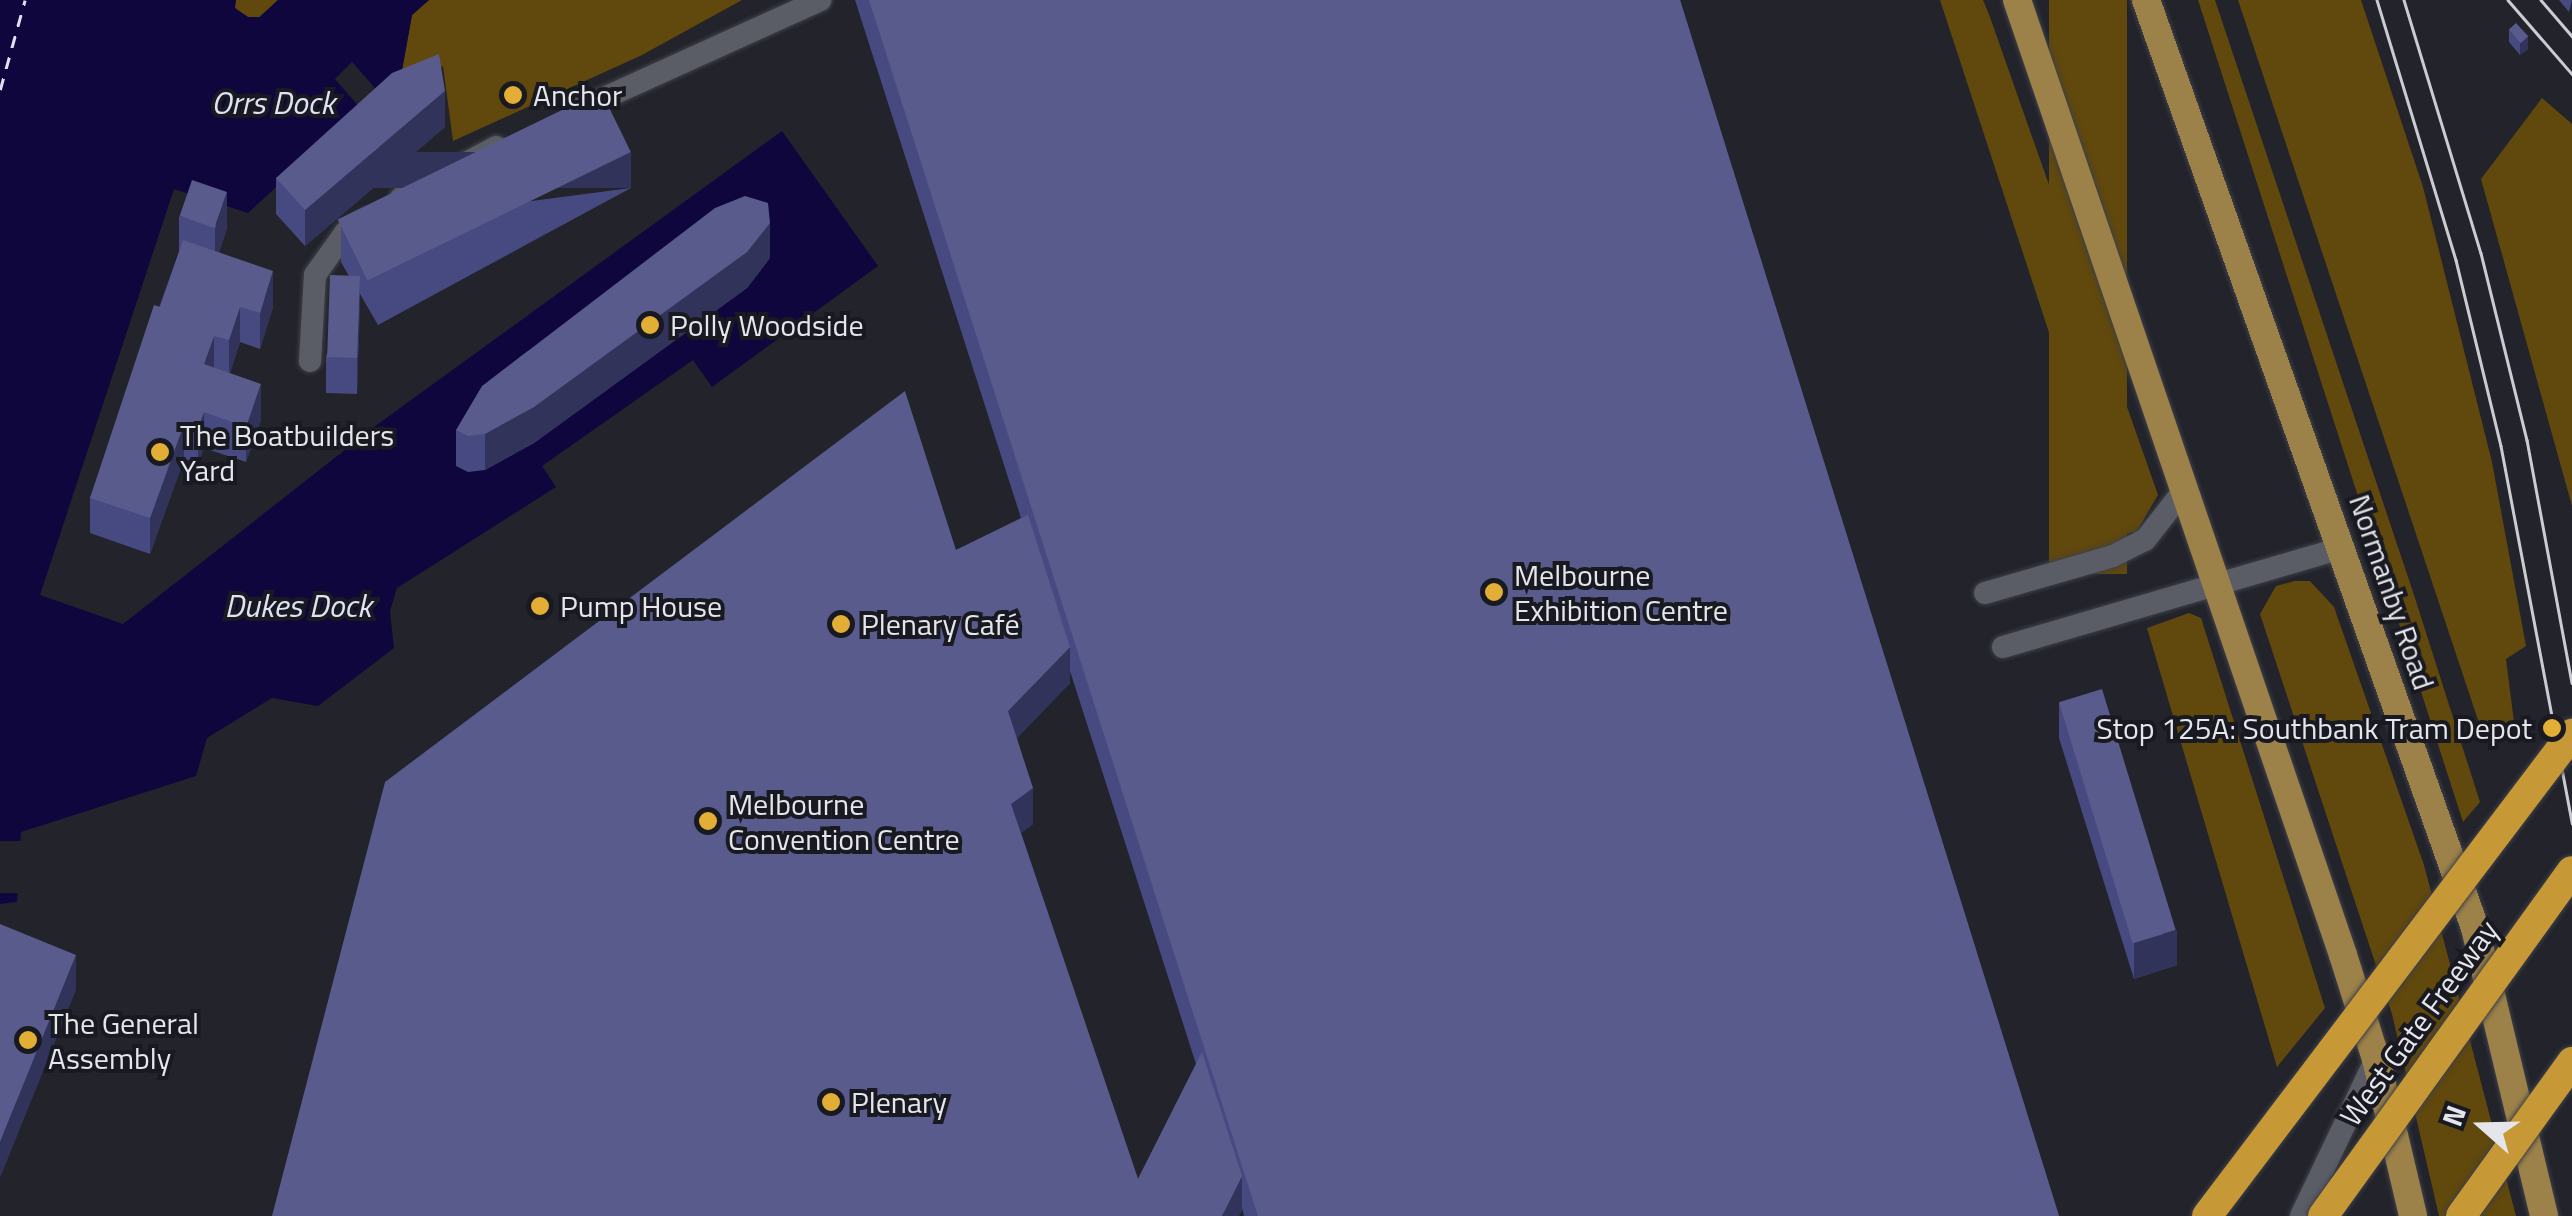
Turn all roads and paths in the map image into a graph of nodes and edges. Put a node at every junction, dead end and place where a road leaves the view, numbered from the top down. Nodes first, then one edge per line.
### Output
1 (820, 0) edge
2 (2018, 0) edge
3 (2146, 0) edge
4 (564, 116) edge
5 (512, 140) edge
6 (310, 361) dead end
7 (2184, 490) junction
8 (2341, 548) junction
9 (2220, 583) junction
10 (1986, 593) dead end
11 (2003, 647) dead end
12 (2572, 734) edge
13 (2572, 871) edge
14 (2376, 1059) junction
15 (2572, 1065) edge
16 (2207, 1216) edge
17 (2301, 1216) edge
18 (2323, 1216) edge
19 (2412, 1216) edge
20 (2460, 1216) edge
21 (2481, 1216) edge
22 (2544, 1216) edge

1 - 4 lane
2 - 7 main road
3 - 8 main road, Normanby Road
5 - 6 lane
7 - 9 main road
7 - 10 lane
8 - 9 lane
8 - 22 main road, Normanby Road
9 - 11 lane
9 - 14 main road
12 - 16 highway, bridge
13 - 18 highway, West Gate Freeway, bridge
14 - 17 lane
14 - 19 main road
15 - 20 highway, bridge
15 - 21 highway, bridge

